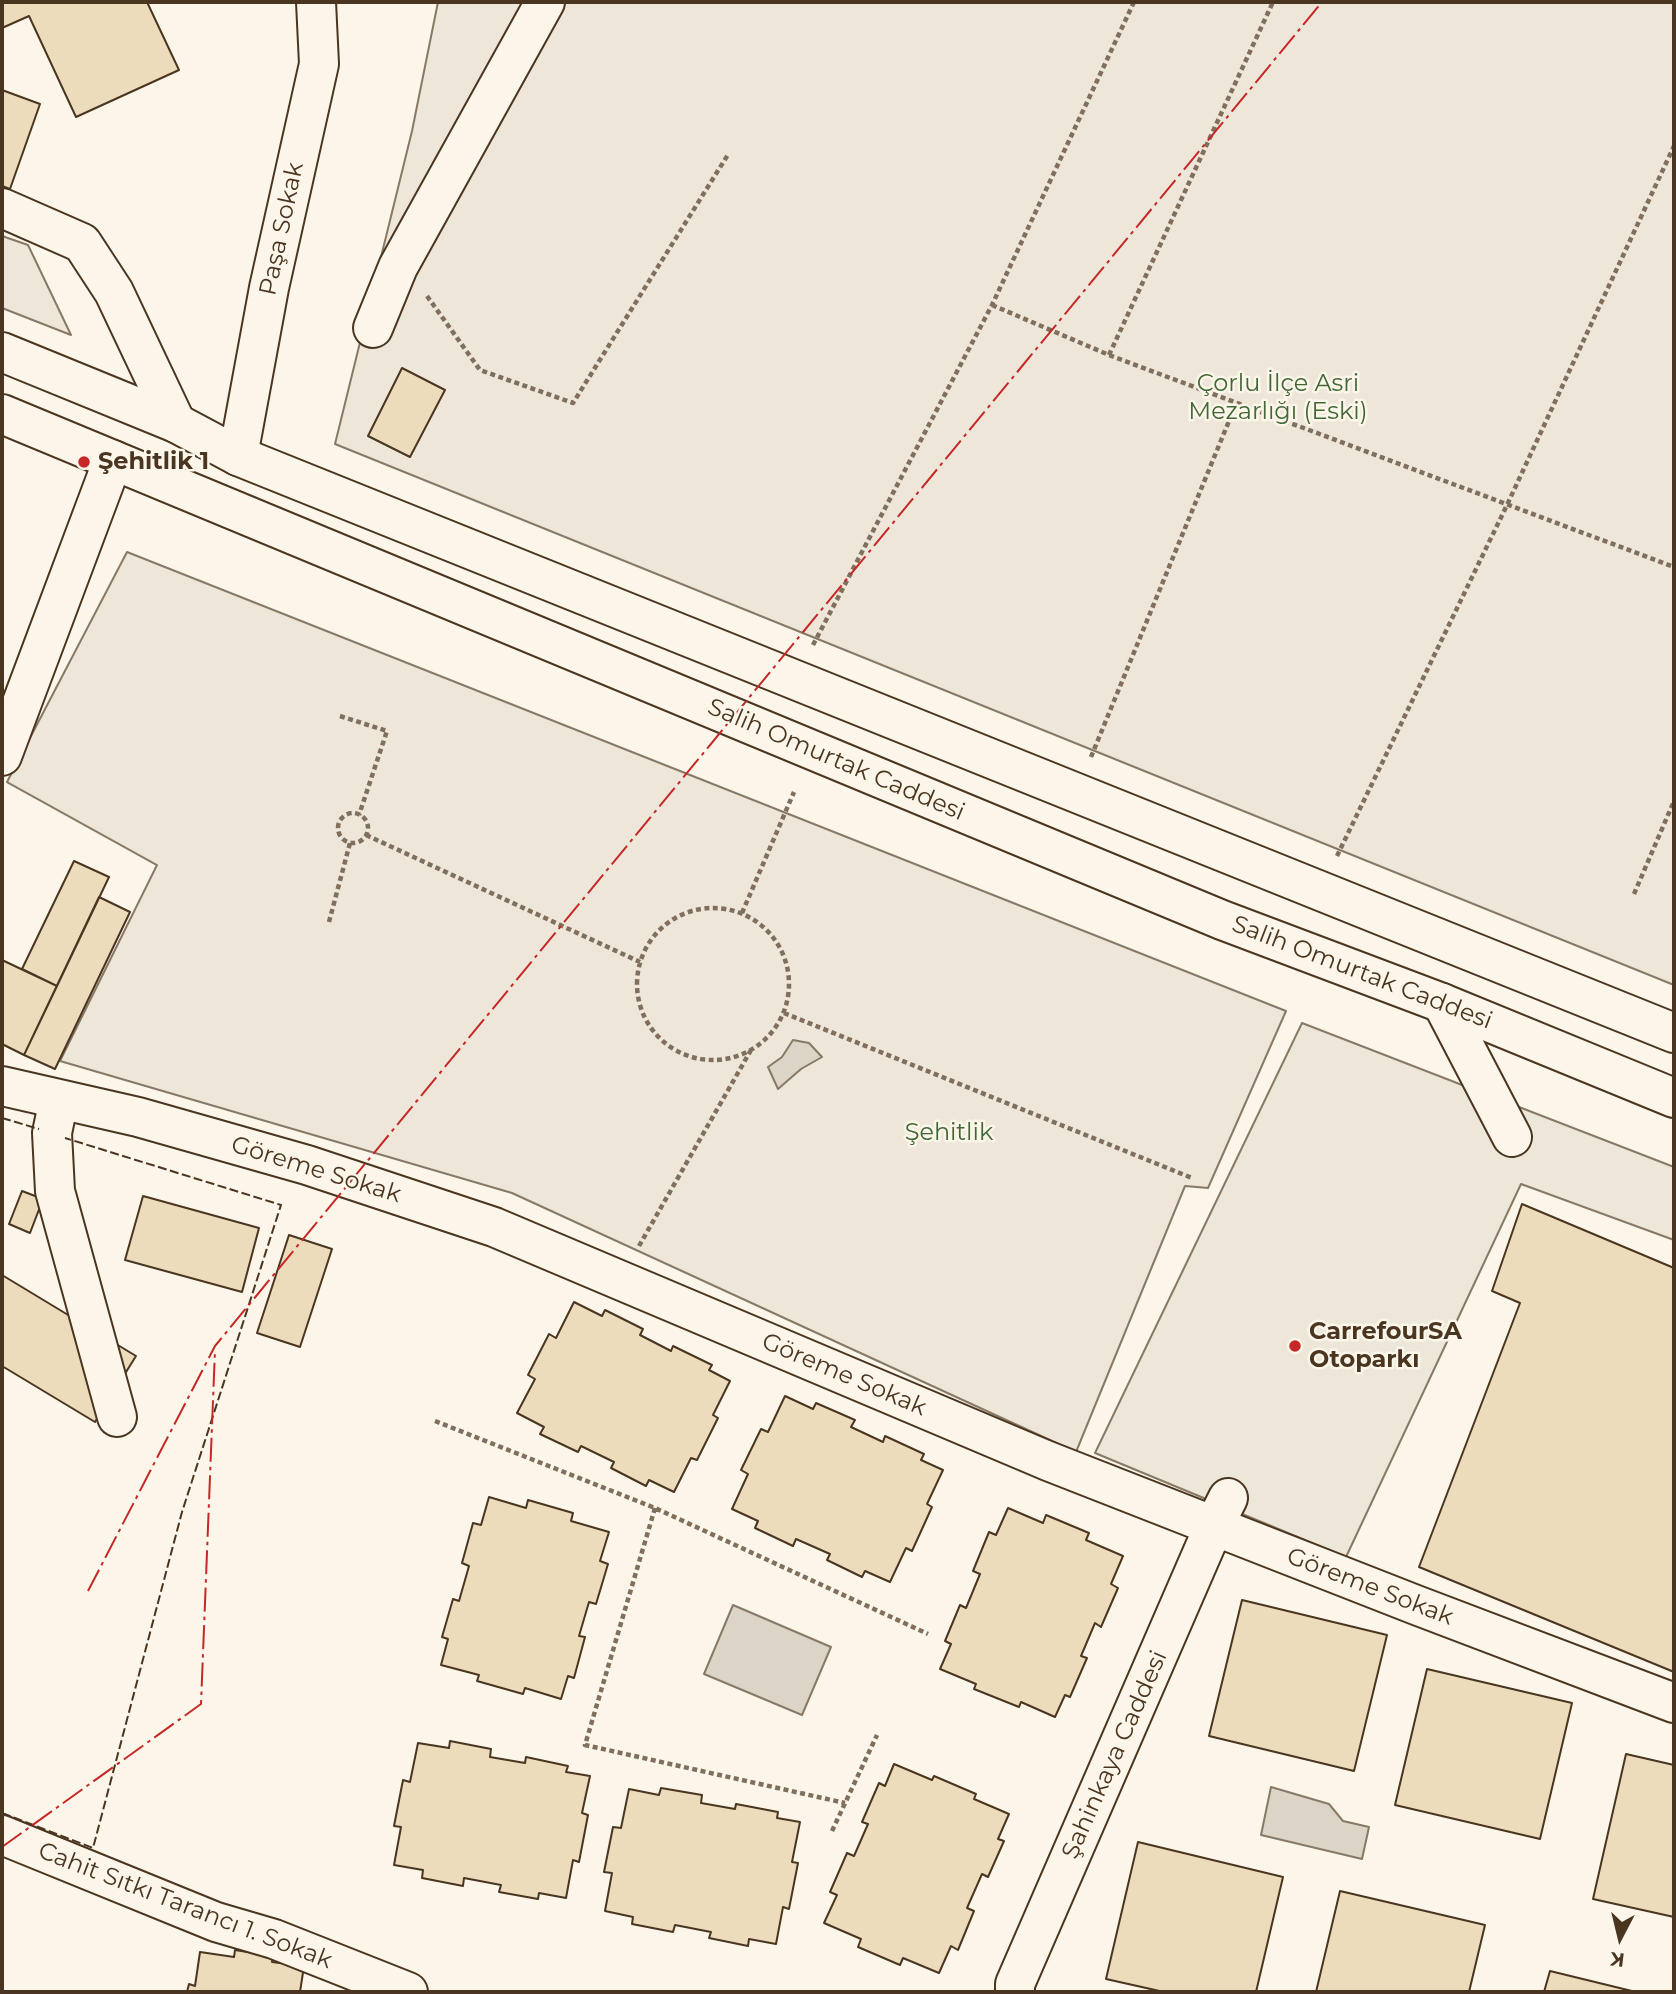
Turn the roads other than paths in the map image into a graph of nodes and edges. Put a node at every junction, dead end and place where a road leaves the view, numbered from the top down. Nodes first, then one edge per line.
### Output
1 (316, 2) edge
2 (545, 2) edge
3 (2, 208) edge
4 (373, 328) dead end
5 (2, 352) edge
6 (2, 414) edge
7 (176, 423) junction
8 (238, 456) junction
9 (113, 460) junction
10 (2, 756) edge
11 (1442, 1003) junction
12 (1674, 1033) edge
13 (2, 1087) edge
14 (1674, 1098) edge
15 (59, 1099) junction
16 (1512, 1137) dead end
17 (117, 1417) dead end
18 (1221, 1512) junction
19 (1674, 1703) edge
20 (2, 1835) edge
21 (1011, 1989) edge
22 (408, 1992) edge

1 - 8 main road, Paşa Sokak
2 - 4 main road
3 - 7 main road
5 - 7 main road
6 - 9 main road, Salih Omurtak Caddesi
7 - 8 main road
8 - 12 main road
9 - 10 main road
9 - 11 main road, Salih Omurtak Caddesi
11 - 14 main road, Salih Omurtak Caddesi
11 - 16 main road
13 - 15 main road, Göreme Sokak
15 - 17 main road
15 - 18 main road, Göreme Sokak
18 - 19 main road, Göreme Sokak
18 - 21 main road, Şahinkaya Caddesi
20 - 22 main road, Cahit Sıtkı Tarancı 1. Sokak

